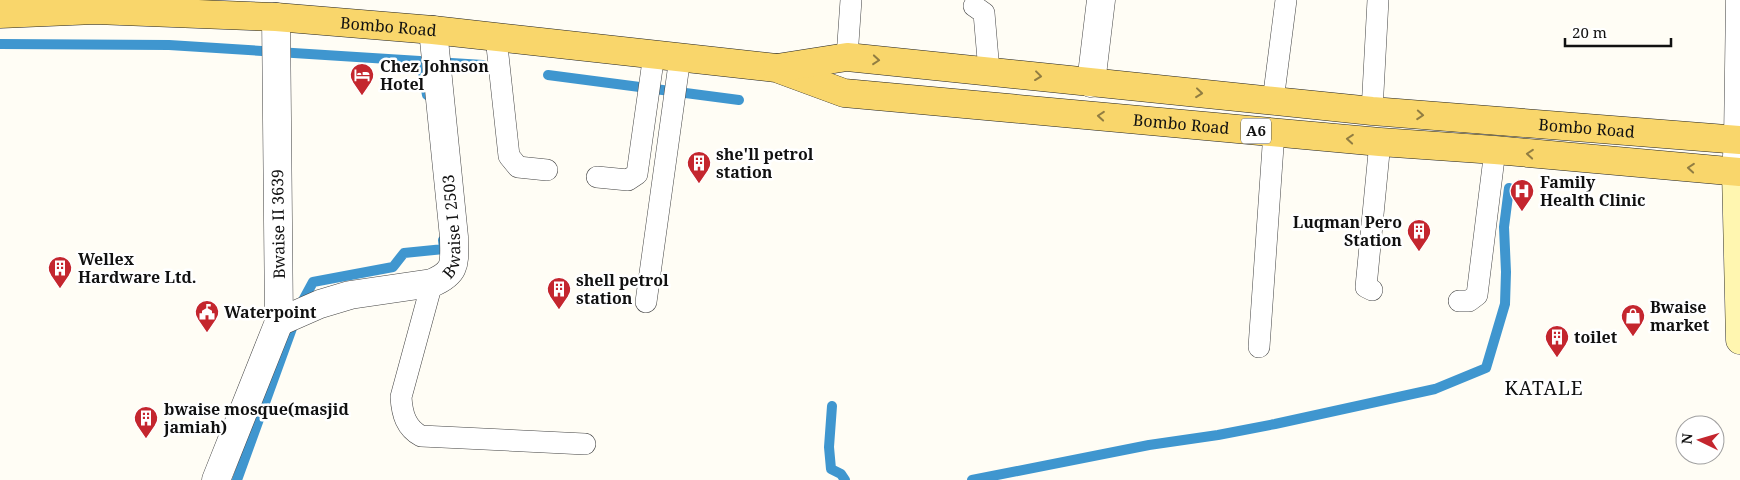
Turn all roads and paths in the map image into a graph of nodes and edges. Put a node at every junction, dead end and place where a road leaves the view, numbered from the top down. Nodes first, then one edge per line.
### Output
1 (851, 0) edge
2 (1101, 0) edge
3 (1286, 0) edge
4 (1378, 0) edge
5 (1740, 0) edge
6 (974, 6) dead end
7 (0, 14) edge
8 (276, 16) junction
9 (433, 30) junction
10 (496, 37) junction
11 (667, 56) junction
12 (847, 57) junction
13 (776, 68) junction
14 (989, 71) junction
15 (1091, 82) junction
16 (1273, 101) junction
17 (1372, 111) junction
18 (1274, 132) junction
19 (1739, 140) edge
20 (1380, 142) junction
21 (1496, 150) junction
22 (547, 170) dead end
23 (1738, 172) edge
24 (597, 177) dead end
25 (432, 283) junction
26 (1372, 290) dead end
27 (1459, 301) dead end
28 (646, 302) dead end
29 (279, 322) junction
30 (1740, 340) edge
31 (1259, 347) dead end
32 (585, 444) dead end
33 (216, 480) edge

1 - 12 lane
2 - 15 street
3 - 16 lane
4 - 17 lane
5 - 19 street
6 - 14 lane
7 - 8 main road, Bombo Road
8 - 9 main road, Bombo Road
8 - 29 street, Bwaise II 3639
9 - 10 main road, Bombo Road
9 - 25 street, Bwaise I 2503
10 - 11 main road, Bombo Road
10 - 22 lane
11 - 13 main road, Bombo Road
11 - 24 lane
11 - 28 lane
12 - 13 main road, Bombo Road / A6
12 -> 14 main road, Bombo Road / A6
18 -> 13 main road, Bombo Road / A6
14 -> 15 main road, Bombo Road / A6
15 -> 16 main road, Bombo Road / A6
16 - 17 main road, Bombo Road / A6
17 -> 19 main road, Bombo Road / A6
20 -> 18 main road, Bombo Road / A6
18 - 31 lane
19 - 23 street
20 - 21 main road, Bombo Road / A6
20 - 26 lane
23 -> 21 main road, Bombo Road / A6
21 - 27 lane
23 - 30 main road
25 - 29 street, Bwaise I 2503
25 - 32 lane
29 - 33 street, Bwaise II 3639

